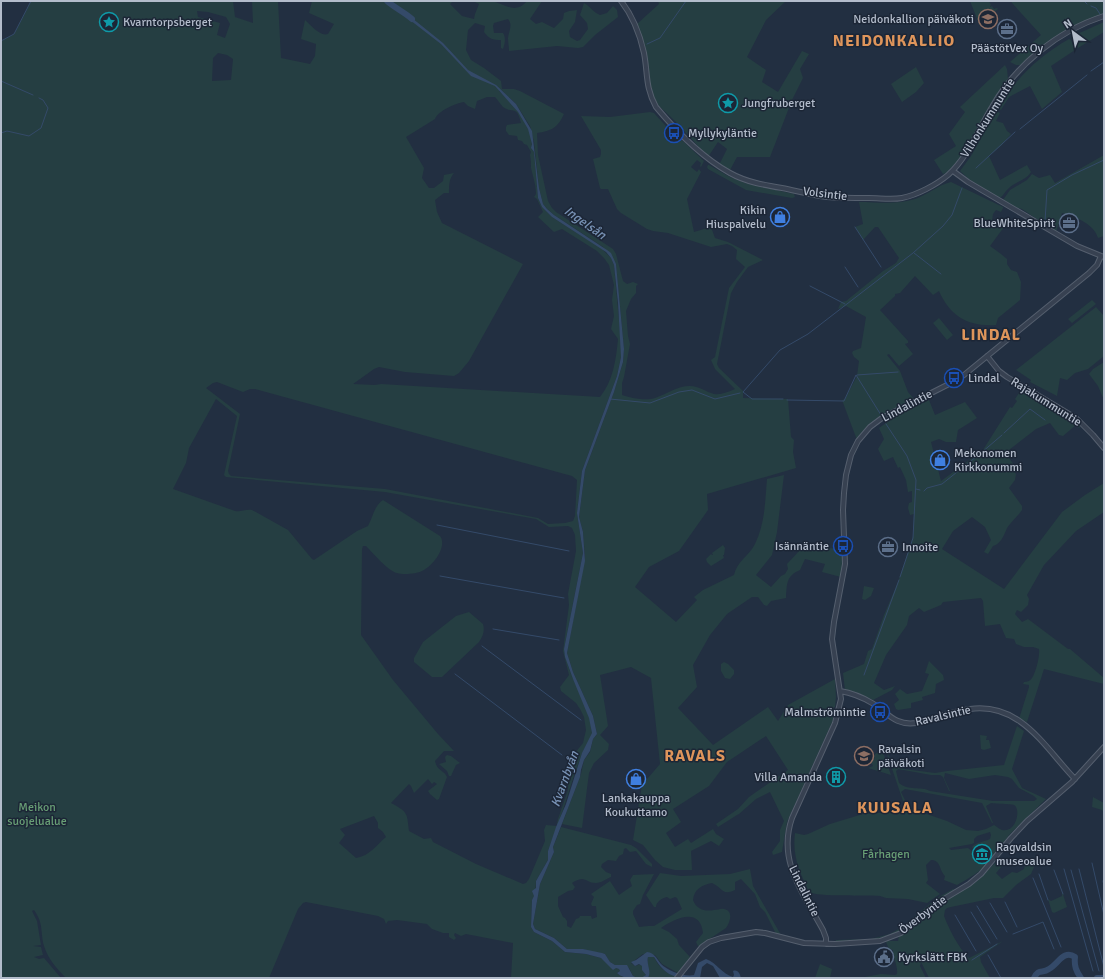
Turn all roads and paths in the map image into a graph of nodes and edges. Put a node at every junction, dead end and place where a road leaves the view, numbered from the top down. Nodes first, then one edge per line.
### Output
1 (621, 1) edge
2 (1104, 16) edge
3 (952, 171) junction
4 (1102, 257) edge
5 (987, 356) junction
6 (1104, 448) edge
7 (840, 693) junction
8 (1104, 747) edge
9 (1075, 779) junction
10 (826, 944) junction
11 (677, 978) edge

1 - 3 street, Volsintie
2 - 3 street, Vilhonkummuntie
3 - 4 street
4 - 5 street, Lindalintie
5 - 6 street, Rajakummuntie
5 - 7 street, Lindalintie
7 - 9 street, Ravalsintie
7 - 10 street, Lindalintie
8 - 9 street, Överbyntie
9 - 10 street, Överbyntie
10 - 11 street, Överbyntie

